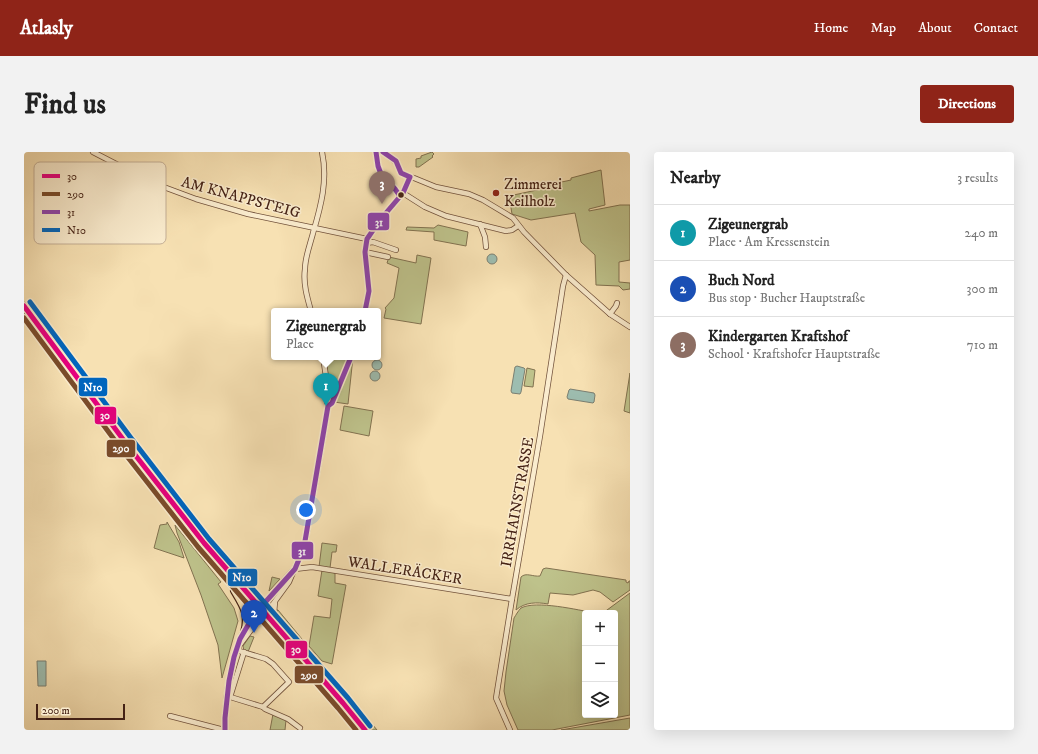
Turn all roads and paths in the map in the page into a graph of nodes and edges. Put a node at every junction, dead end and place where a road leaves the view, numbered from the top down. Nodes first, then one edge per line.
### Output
1 (93, 152) edge
2 (322, 152) edge
3 (383, 152) edge
4 (112, 162) edge
5 (410, 177) junction
6 (166, 188) edge
7 (403, 193) junction
8 (480, 224) junction
9 (518, 226) junction
10 (315, 228) junction
11 (512, 230) junction
12 (524, 232) junction
13 (366, 241) junction
14 (486, 247) dead end
15 (396, 250) dead end
16 (365, 252) junction
17 (388, 258) dead end
18 (566, 275) junction
19 (617, 302) dead end
20 (310, 308) edge
21 (366, 308) edge
22 (26, 309) edge
23 (610, 314) junction
24 (24, 317) edge
25 (32, 322) junction
26 (630, 327) edge
27 (323, 360) edge
28 (350, 360) edge
29 (328, 406) junction
30 (295, 568) junction
31 (230, 582) junction
32 (512, 599) junction
33 (276, 600) junction
34 (260, 613) junction
35 (278, 628) junction
36 (244, 632) junction
37 (236, 650) junction
38 (244, 652) junction
39 (229, 697) junction
40 (263, 707) junction
41 (170, 716) dead end
42 (300, 728) dead end
43 (225, 730) edge
44 (358, 730) edge
45 (365, 730) edge
46 (510, 730) edge

1 - 4 street, AM KNAPPSTEIG
2 - 10 street
3 - 5 street
5 - 7 street
5 - 9 street
6 - 10 street, AM KNAPPSTEIG
7 - 8 street
7 - 13 street
8 - 11 street
8 - 14 street
9 - 11 street
9 - 12 street
10 - 13 street, AM KNAPPSTEIG
10 - 20 street
11 - 12 street
12 - 18 street
13 - 15 street, AM KNAPPSTEIG
13 - 16 street
16 - 17 street
16 - 21 street
18 - 23 street
18 - 32 street, IRRHAINSTRASSE
19 - 23 street
22 - 25 main road
23 - 26 street
24 - 25 main road
25 - 31 main road
25 - 34 main road
27 - 29 street
28 - 29 street
29 - 30 street
30 - 32 street, WALLERÄCKER
30 - 33 street
30 - 34 street
31 - 34 main road
31 - 36 main road
32 - 46 street, IRRHAINSTRASSE
33 - 34 street
33 - 35 street
34 - 35 main road
34 - 36 street
34 - 37 street
34 - 44 main road
35 - 45 main road
36 - 37 street
37 - 38 street
37 - 39 street
38 - 39 street
38 - 40 street
39 - 40 street
39 - 43 street
40 - 42 street
41 - 43 street

